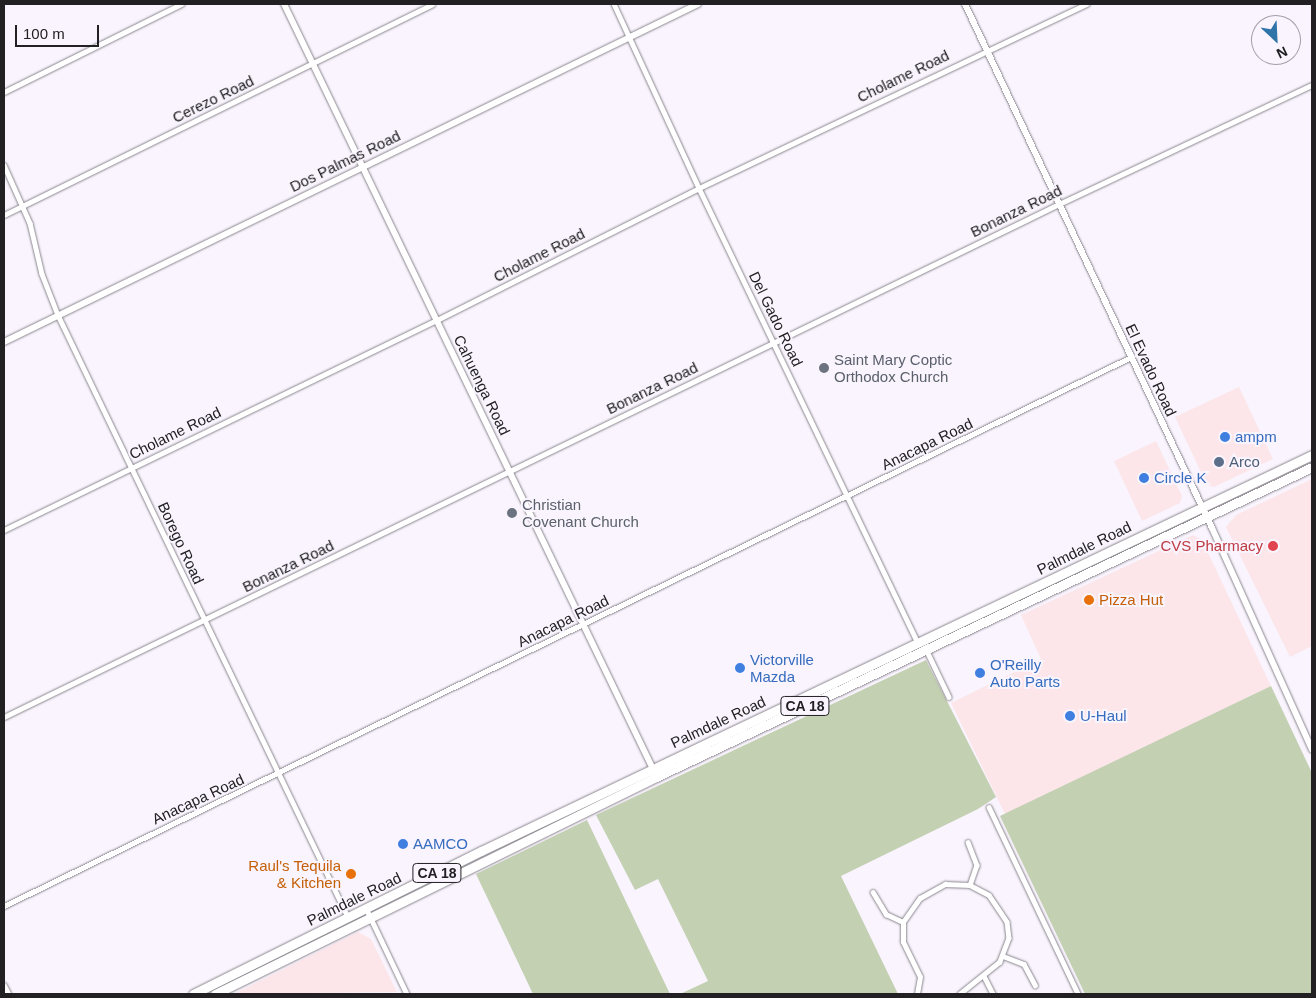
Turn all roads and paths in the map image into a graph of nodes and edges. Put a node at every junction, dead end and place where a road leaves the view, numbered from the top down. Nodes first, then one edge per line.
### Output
1 (181, 4) edge
2 (284, 4) edge
3 (432, 4) edge
4 (614, 4) edge
5 (698, 4) edge
6 (965, 4) edge
7 (1086, 4) edge
8 (630, 36) junction
9 (986, 50) junction
10 (312, 63) junction
11 (1312, 85) edge
12 (4, 92) edge
13 (4, 165) edge
14 (362, 167) junction
15 (699, 188) junction
16 (1058, 204) junction
17 (23, 206) junction
18 (4, 215) edge
19 (58, 315) junction
20 (437, 320) junction
21 (4, 342) edge
22 (773, 342) junction
23 (1131, 357) junction
24 (1312, 455) edge
25 (1312, 462) edge
26 (1312, 467) edge
27 (132, 468) junction
28 (510, 472) junction
29 (1294, 476) junction
30 (848, 497) junction
31 (1202, 506) junction
32 (1207, 517) junction
33 (4, 530) edge
34 (204, 620) junction
35 (583, 625) junction
36 (918, 643) junction
37 (926, 649) junction
38 (949, 698) dead end
39 (4, 717) edge
40 (1312, 749) edge
41 (654, 772) junction
42 (278, 775) junction
43 (989, 807) dead end
44 (968, 842) dead end
45 (970, 885) junction
46 (873, 892) dead end
47 (4, 906) edge
48 (368, 912) junction
49 (350, 921) junction
50 (904, 922) junction
51 (1003, 956) junction
52 (984, 976) junction
53 (1035, 985) dead end
54 (4, 986) edge
55 (967, 987) junction
56 (8, 994) edge
57 (193, 994) edge
58 (215, 994) edge
59 (407, 994) edge
60 (917, 994) edge
61 (960, 994) edge
62 (970, 994) edge
63 (993, 994) edge
64 (1078, 994) edge

1 - 12 street
2 - 10 street, Cahuenga Road
3 - 10 street, Cerezo Road
4 - 8 street, Del Gado Road
5 - 8 street, Dos Palmas Road
6 - 9 street, El Evado Road
7 - 9 street, Cholame Road
8 - 14 street, Dos Palmas Road
8 - 15 street, Del Gado Road
9 - 15 street, Cholame Road
9 - 16 street, El Evado Road
10 - 14 street, Cahuenga Road
10 - 17 street, Cerezo Road
11 - 16 street, Bonanza Road
13 - 17 street, Borego Road
14 - 19 street, Dos Palmas Road
14 - 20 street, Cahuenga Road
15 - 20 street, Cholame Road
15 - 22 street, Del Gado Road
16 - 22 street, Bonanza Road
16 - 23 street, El Evado Road
17 - 18 street, Cerezo Road
17 - 19 street, Borego Road
19 - 21 street, Dos Palmas Road
19 - 27 street, Borego Road
20 - 27 street, Cholame Road
20 - 28 street, Cahuenga Road
22 - 28 street, Bonanza Road
22 - 30 street, Del Gado Road
23 - 30 street, Anacapa Road
23 - 31 street, El Evado Road
24 - 31 highway, Palmdale Road / CA 18
25 - 29 highway
26 - 29 highway, Palmdale Road / CA 18
27 - 33 street, Cholame Road
27 - 34 street, Borego Road
28 - 34 street, Bonanza Road
28 - 35 street, Cahuenga Road
29 - 32 highway, Palmdale Road / CA 18
30 - 35 street, Anacapa Road
30 - 36 street, Del Gado Road
31 - 32 street, El Evado Road
31 - 36 highway, Palmdale Road / CA 18
32 - 37 highway, Palmdale Road / CA 18
32 - 40 street, El Evado Road
34 - 39 street, Bonanza Road
34 - 42 street, Borego Road
35 - 41 street, Cahuenga Road
35 - 42 street, Anacapa Road
36 - 41 highway, Palmdale Road / CA 18
37 - 38 street
37 - 41 highway, Palmdale Road / CA 18
41 - 48 highway, Palmdale Road / CA 18
42 - 47 street, Anacapa Road
42 - 49 street, Borego Road
43 - 64 street
44 - 45 street
45 - 50 street
45 - 51 street
46 - 50 street
48 - 49 highway, Palmdale Road / CA 18
48 - 59 street
49 - 57 highway, Palmdale Road / CA 18
49 - 58 highway, Palmdale Road / CA 18
50 - 60 street
51 - 52 street
51 - 53 street
52 - 55 street
52 - 63 street
54 - 56 street
55 - 61 street
55 - 62 street

